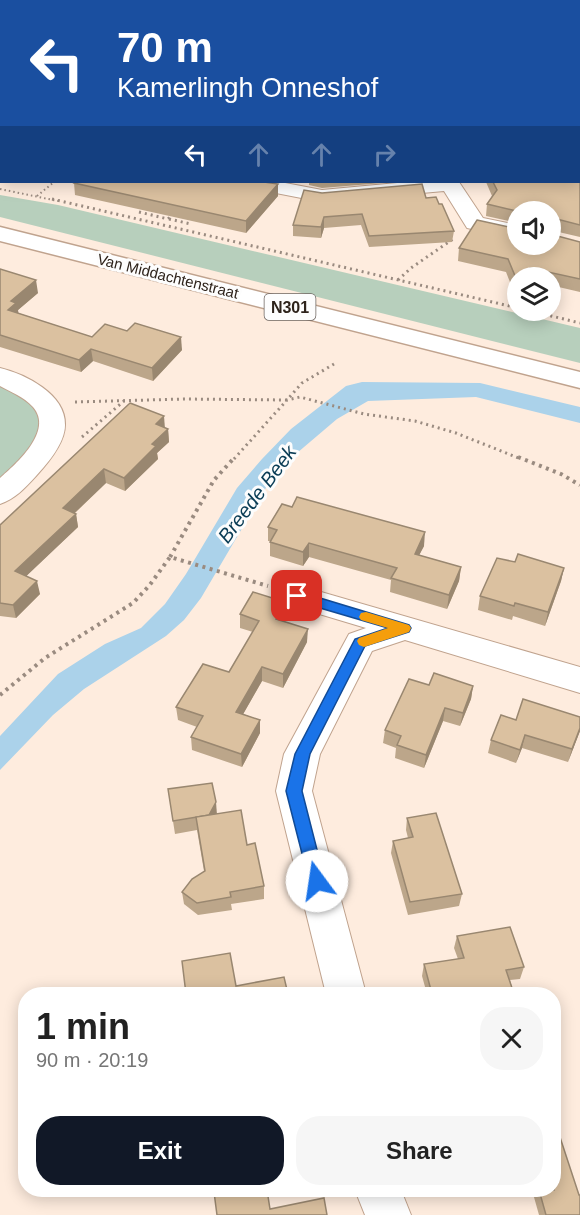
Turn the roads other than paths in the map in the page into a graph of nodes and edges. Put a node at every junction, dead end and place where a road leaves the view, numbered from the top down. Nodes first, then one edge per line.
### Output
1 (255, 183) edge
2 (449, 183) edge
3 (507, 230) edge
4 (0, 234) edge
5 (0, 376) edge
6 (580, 380) edge
7 (0, 495) edge
8 (297, 596) dead end
9 (404, 628) junction
10 (580, 680) edge
11 (344, 987) edge
12 (381, 1197) edge
13 (388, 1215) edge

1 - 2 street
2 - 3 street
4 - 6 main road, Van Middachtenstraat / N301
5 - 7 street
8 - 9 street
9 - 10 street
9 - 11 street
12 - 13 street

